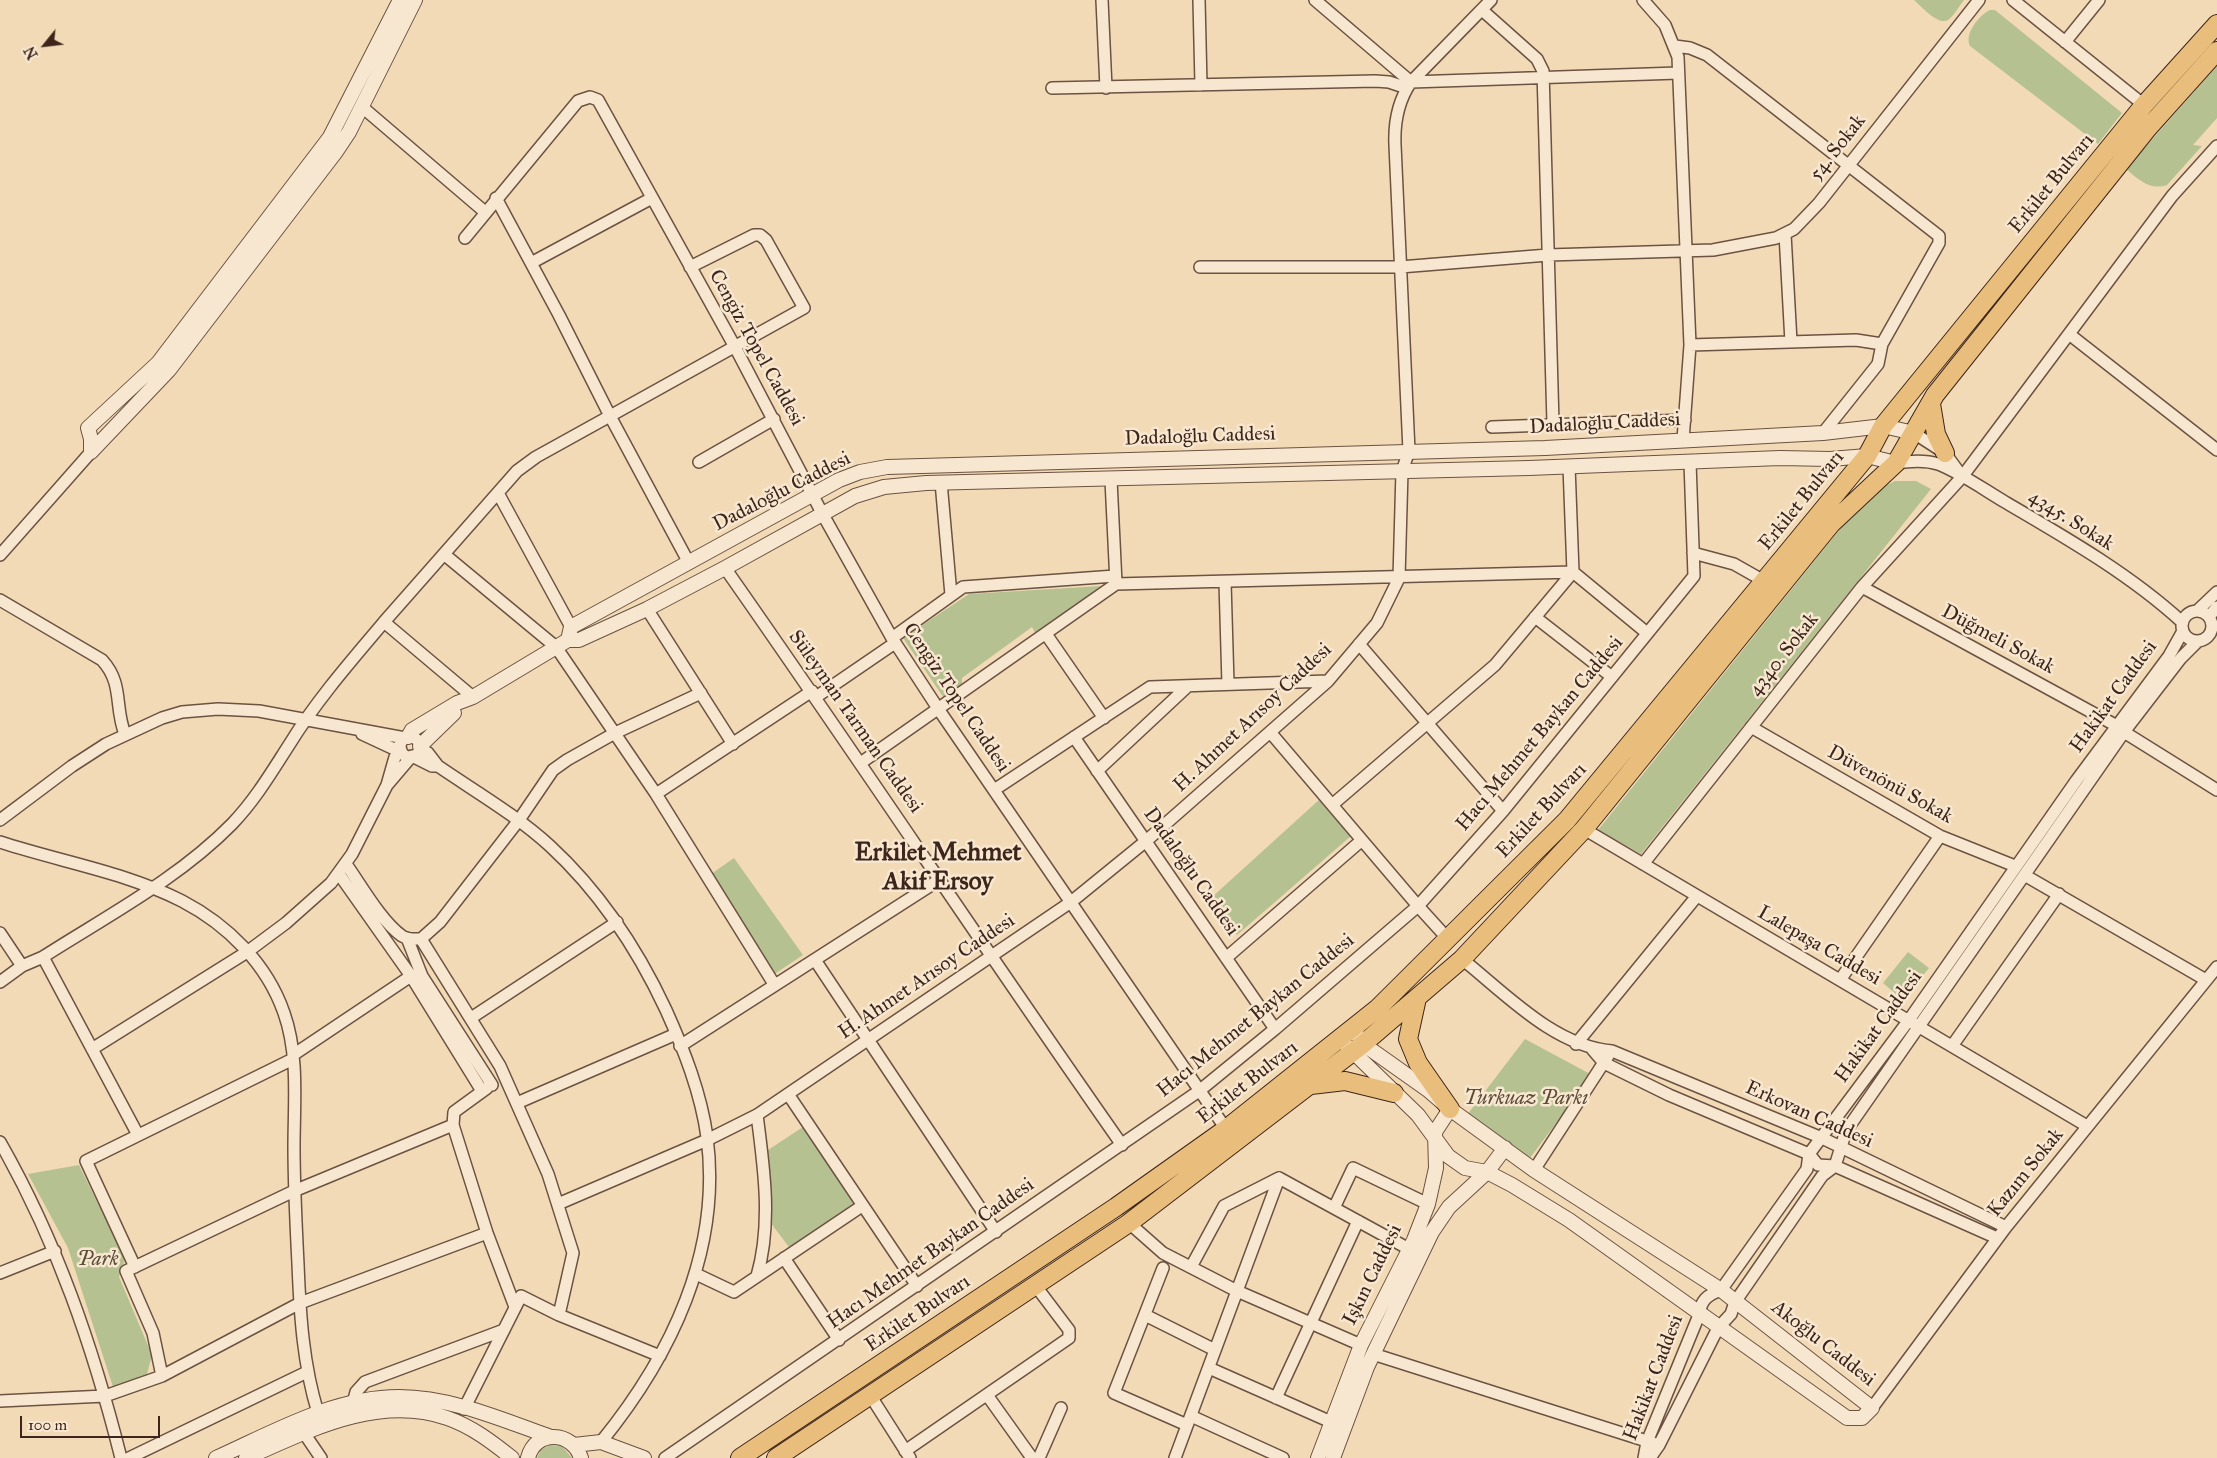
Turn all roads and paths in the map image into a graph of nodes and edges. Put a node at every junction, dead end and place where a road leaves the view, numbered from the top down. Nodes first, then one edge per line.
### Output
1 (400, 0) edge
2 (414, 0) edge
3 (1102, 0) edge
4 (1199, 0) edge
5 (1315, 0) edge
6 (1491, 0) edge
7 (1643, 0) edge
8 (1979, 0) edge
9 (2013, 0) edge
10 (2099, 0) edge
11 (1482, 10) junction
12 (2217, 24) edge
13 (2065, 42) junction
14 (1675, 46) junction
15 (2217, 51) edge
16 (1678, 73) junction
17 (1543, 78) junction
18 (1201, 85) junction
19 (1409, 86) junction
20 (1052, 88) dead end
21 (1106, 88) junction
22 (2144, 105) junction
23 (361, 106) junction
24 (2217, 146) edge
25 (1849, 164) junction
26 (496, 198) junction
27 (652, 198) junction
28 (485, 212) junction
29 (1785, 234) junction
30 (465, 238) dead end
31 (1686, 251) junction
32 (1548, 255) junction
33 (531, 263) junction
34 (690, 267) junction
35 (1200, 267) dead end
36 (1400, 267) junction
37 (2069, 334) junction
38 (1791, 342) junction
39 (1882, 344) junction
40 (1690, 345) junction
41 (736, 347) junction
42 (1931, 404) junction
43 (610, 416) junction
44 (774, 419) junction
45 (1685, 420) junction
46 (1553, 423) junction
47 (1883, 426) junction
48 (1492, 427) dead end
49 (1823, 432) junction
50 (1914, 433) junction
51 (1683, 440) junction
52 (2217, 450) edge
53 (91, 452) junction
54 (1409, 452) junction
55 (1945, 453) junction
56 (1867, 456) junction
57 (700, 462) dead end
58 (1690, 462) junction
59 (1896, 463) junction
60 (1569, 466) junction
61 (1402, 471) junction
62 (1962, 477) junction
63 (1111, 480) junction
64 (941, 482) junction
65 (498, 493) junction
66 (813, 494) junction
67 (822, 513) junction
68 (1693, 553) junction
69 (0, 555) edge
70 (445, 555) junction
71 (689, 563) junction
72 (725, 568) junction
73 (1573, 572) junction
74 (1399, 578) junction
75 (1116, 580) junction
76 (1764, 581) junction
77 (1225, 582) junction
78 (1862, 587) junction
79 (2217, 592) edge
80 (951, 595) junction
81 (0, 600) edge
82 (2158, 600) junction
83 (2217, 607) edge
84 (647, 609) junction
85 (2194, 612) junction
86 (1534, 617) junction
87 (2212, 621) edge
88 (384, 622) junction
89 (2182, 627) junction
90 (1648, 633) junction
91 (1046, 634) junction
92 (565, 638) junction
93 (894, 640) junction
94 (2207, 641) edge
95 (1359, 644) junction
96 (1612, 677) junction
97 (1328, 681) junction
98 (1228, 684) junction
99 (1188, 686) junction
100 (700, 693) junction
101 (814, 694) junction
102 (470, 699) junction
103 (939, 710) junction
104 (1104, 718) junction
105 (308, 719) junction
106 (1427, 725) junction
107 (1751, 727) junction
108 (2121, 729) junction
109 (1270, 732) junction
110 (615, 733) junction
111 (125, 734) junction
112 (1074, 738) junction
113 (733, 744) junction
114 (410, 748) junction
115 (862, 762) junction
116 (1097, 771) junction
117 (994, 790) junction
118 (2217, 790) edge
119 (656, 794) junction
120 (1332, 805) junction
121 (1503, 811) junction
122 (0, 820) edge
123 (519, 820) junction
124 (1584, 829) junction
125 (1940, 836) junction
126 (1362, 840) junction
127 (1146, 841) junction
128 (0, 842) edge
129 (346, 864) junction
130 (1643, 864) junction
131 (2015, 866) junction
132 (339, 874) junction
133 (2026, 876) junction
134 (939, 880) junction
135 (152, 887) junction
136 (2059, 894) junction
137 (1697, 896) junction
138 (1071, 902) junction
139 (1418, 906) junction
140 (617, 922) junction
141 (0, 933) edge
142 (407, 938) junction
143 (421, 939) junction
144 (1448, 939) junction
145 (247, 952) junction
146 (990, 956) junction
147 (43, 957) junction
148 (1226, 958) junction
149 (1462, 959) junction
150 (815, 960) junction
151 (22, 966) junction
152 (2217, 967) edge
153 (411, 976) junction
154 (1840, 980) junction
155 (2206, 980) junction
156 (0, 982) edge
157 (774, 984) junction
158 (1417, 998) junction
159 (470, 1018) junction
160 (1914, 1023) junction
161 (1275, 1029) junction
162 (1347, 1032) junction
163 (676, 1034) junction
164 (869, 1038) junction
165 (1576, 1044) junction
166 (680, 1046) junction
167 (1952, 1046) junction
168 (92, 1048) junction
169 (1357, 1049) junction
170 (1592, 1049) junction
171 (1612, 1051) junction
172 (293, 1057) junction
173 (1604, 1063) junction
174 (505, 1077) junction
175 (492, 1085) junction
176 (1310, 1085) junction
177 (482, 1091) junction
178 (1199, 1091) junction
179 (1394, 1093) junction
180 (788, 1094) junction
181 (517, 1103) junction
182 (1450, 1109) junction
183 (757, 1115) junction
184 (453, 1125) junction
185 (2087, 1126) junction
186 (1226, 1128) junction
187 (138, 1135) junction
188 (1434, 1138) junction
189 (1822, 1138) junction
190 (707, 1140) junction
191 (1122, 1145) junction
192 (1505, 1148) junction
193 (2, 1149) edge
194 (1840, 1149) junction
195 (1808, 1154) junction
196 (1835, 1166) junction
197 (1534, 1170) junction
198 (1486, 1172) junction
199 (1279, 1178) junction
200 (294, 1191) junction
201 (558, 1204) junction
202 (1428, 1204) junction
203 (862, 1206) junction
204 (1334, 1208) junction
205 (1358, 1221) junction
206 (1130, 1223) junction
207 (2006, 1227) junction
208 (996, 1232) junction
209 (487, 1233) junction
210 (1997, 1238) junction
211 (1409, 1249) junction
212 (56, 1251) junction
213 (784, 1258) junction
214 (135, 1267) junction
215 (1191, 1267) junction
216 (1163, 1268) dead end
217 (0, 1273) edge
218 (696, 1274) junction
219 (757, 1276) junction
220 (1035, 1285) junction
221 (917, 1286) junction
222 (1237, 1290) junction
223 (1720, 1290) junction
224 (1735, 1302) junction
225 (300, 1303) junction
226 (516, 1307) junction
227 (559, 1315) junction
228 (1145, 1315) junction
229 (1699, 1315) junction
230 (1311, 1323) junction
231 (1718, 1328) junction
232 (504, 1330) junction
233 (839, 1340) junction
234 (1361, 1346) junction
235 (1215, 1350) junction
236 (1373, 1354) junction
237 (660, 1356) junction
238 (1209, 1368) junction
239 (307, 1372) junction
240 (162, 1376) junction
241 (870, 1395) junction
242 (986, 1395) junction
243 (105, 1396) junction
244 (1276, 1398) junction
245 (0, 1401) edge
246 (353, 1402) junction
247 (1061, 1408) dead end
248 (1872, 1408) junction
249 (464, 1409) junction
250 (318, 1413) junction
251 (1189, 1420) junction
252 (1331, 1422) junction
253 (304, 1433) junction
254 (551, 1437) junction
255 (601, 1442) junction
256 (1647, 1442) junction
257 (574, 1444) junction
258 (1659, 1445) junction
259 (908, 1454) edge
260 (1269, 1455) edge
261 (121, 1458) edge
262 (129, 1458) edge
263 (216, 1458) edge
264 (246, 1458) edge
265 (321, 1458) edge
266 (512, 1458) edge
267 (528, 1458) edge
268 (581, 1458) edge
269 (644, 1458) edge
270 (665, 1458) edge
271 (740, 1458) edge
272 (776, 1458) edge
273 (1032, 1458) edge
274 (1039, 1458) edge
275 (1175, 1458) edge
276 (1283, 1458) edge
277 (1318, 1458) edge
278 (1333, 1458) edge
279 (1644, 1458) edge
280 (1650, 1458) edge

1 - 53 street
2 - 23 street
3 - 21 street
4 - 18 street
5 - 19 street
6 - 11 street
7 - 14 street
8 - 25 street, 54. Sokak
9 - 13 street
10 - 13 street
11 - 17 street
11 - 19 street
12 - 22 main road, Erkilet Bulvarı
13 - 22 street
14 - 16 street
14 - 25 street
15 - 42 main road, Erkilet Bulvarı
16 - 17 street
16 - 31 street
17 - 19 street
17 - 32 street
18 - 19 street
18 - 21 street
19 - 36 street
20 - 21 street
22 - 47 main road, Erkilet Bulvarı
23 - 28 street
23 - 53 street
24 - 37 street, 4340. Sokak
25 - 29 street, 54. Sokak
25 - 39 street
26 - 27 street, Cengiz Topel Caddesi
26 - 28 street, Cengiz Topel Caddesi
26 - 33 street
27 - 33 street
27 - 34 street, Cengiz Topel Caddesi
28 - 30 street, Cengiz Topel Caddesi
29 - 31 street, 54. Sokak
29 - 38 street
31 - 32 street, 54. Sokak
31 - 40 street
32 - 36 street, 54. Sokak
32 - 46 street
33 - 43 street
34 - 41 street, Cengiz Topel Caddesi
34 - 41 street
35 - 36 street, 54. Sokak
36 - 54 street
37 - 52 street
37 - 62 street, 4340. Sokak
38 - 39 street
38 - 40 street
39 - 49 street
40 - 45 street
41 - 43 street
41 - 44 street, Cengiz Topel Caddesi
42 - 50 main road, Erkilet Bulvarı
42 - 55 main road
43 - 65 street
43 - 71 street
44 - 57 street
44 - 66 street, Cengiz Topel Caddesi
45 - 46 street
45 - 51 street
46 - 48 street
47 - 49 street, Dadaloğlu Caddesi
47 - 50 street, Dadaloğlu Caddesi
47 - 56 main road, Erkilet Bulvarı
49 - 51 street, Dadaloğlu Caddesi
50 - 55 street, 4345. Sokak
50 - 59 main road, Erkilet Bulvarı
51 - 54 street, Dadaloğlu Caddesi
53 - 69 street
54 - 61 street, H. Ahmet Arısoy Caddesi
54 - 66 street, Dadaloğlu Caddesi
55 - 62 street, 4345. Sokak
56 - 58 street, Dadaloğlu Caddesi
56 - 59 street, Dadaloğlu Caddesi
56 - 76 main road, Erkilet Bulvarı
58 - 60 street, Dadaloğlu Caddesi
58 - 68 street, Hacı Mehmet Baykan Caddesi
59 - 62 street, 4345. Sokak
59 - 124 main road, Erkilet Bulvarı
60 - 61 street, Dadaloğlu Caddesi
60 - 73 street
61 - 63 street, Dadaloğlu Caddesi
61 - 74 street, H. Ahmet Arısoy Caddesi
62 - 78 street, 4340. Sokak
62 - 82 street, 4345. Sokak
63 - 64 street, Dadaloğlu Caddesi
63 - 75 street
64 - 67 street, Dadaloğlu Caddesi
64 - 80 street
65 - 70 street
65 - 92 street
66 - 67 street, Cengiz Topel Caddesi
66 - 71 street, Dadaloğlu Caddesi
67 - 72 street, Dadaloğlu Caddesi
67 - 93 street, Cengiz Topel Caddesi
68 - 76 street
68 - 90 street, Hacı Mehmet Baykan Caddesi
70 - 88 street
70 - 92 street
71 - 92 street, Dadaloğlu Caddesi
72 - 84 street, Dadaloğlu Caddesi
72 - 101 street, Süleyman Tarman Caddesi
73 - 74 street
73 - 86 street
73 - 90 street
74 - 77 street
74 - 95 street, H. Ahmet Arısoy Caddesi
75 - 77 street
75 - 80 street
75 - 91 street
76 - 144 main road, Erkilet Bulvarı
77 - 98 street
78 - 107 street, 4340. Sokak
78 - 108 street, Düğmeli Sokak
79 - 85 street
80 - 93 street
81 - 111 street
82 - 85 street, 4345. Sokak
82 - 89 street, 4345. Sokak
83 - 87 street
84 - 92 street, Dadaloğlu Caddesi
84 - 100 street
85 - 87 street
85 - 89 street
86 - 96 street
86 - 106 street
87 - 94 street
88 - 102 street
88 - 105 street
89 - 94 street
89 - 108 street, Hakikat Caddesi
90 - 96 street, Hacı Mehmet Baykan Caddesi
91 - 103 street
91 - 104 street
92 - 102 street, Dadaloğlu Caddesi
92 - 110 street
93 - 101 street
93 - 103 street, Cengiz Topel Caddesi
94 - 108 street, Hakikat Caddesi
95 - 97 street, H. Ahmet Arısoy Caddesi
95 - 106 street
96 - 121 street, Hacı Mehmet Baykan Caddesi
97 - 98 street
97 - 109 street, H. Ahmet Arısoy Caddesi
98 - 99 street
99 - 104 street
99 - 116 street
100 - 110 street
100 - 113 street
101 - 113 street
101 - 115 street, Süleyman Tarman Caddesi
102 - 114 street, Dadaloğlu Caddesi
103 - 115 street
103 - 117 street, Cengiz Topel Caddesi
104 - 112 street
105 - 111 street
105 - 114 street
105 - 135 street
106 - 120 street
106 - 121 street
107 - 125 street, Düvenönü Sokak
107 - 130 street, 4340. Sokak
108 - 118 street, Düğmeli Sokak
108 - 131 street, Hakikat Caddesi
108 - 133 street, Hakikat Caddesi
109 - 120 street
109 - 127 street, H. Ahmet Arısoy Caddesi
110 - 119 street
110 - 123 street
111 - 122 street
112 - 116 street, Dadaloğlu Caddesi
112 - 117 street
113 - 119 street
114 - 123 street
114 - 129 street
115 - 134 street, Süleyman Tarman Caddesi
116 - 127 street, Dadaloğlu Caddesi
117 - 138 street, Cengiz Topel Caddesi
119 - 157 street
120 - 126 street
121 - 139 street, Hacı Mehmet Baykan Caddesi
123 - 140 street
123 - 143 street
124 - 130 street, Lalepaşa Caddesi
124 - 149 main road, Erkilet Bulvarı
125 - 131 street, Düvenönü Sokak
125 - 154 street
126 - 139 street
126 - 148 street
127 - 138 street, H. Ahmet Arısoy Caddesi
127 - 148 street, Dadaloğlu Caddesi
128 - 135 street
129 - 132 street
129 - 142 street
130 - 137 street, Lalepaşa Caddesi
131 - 160 street, Hakikat Caddesi
132 - 145 street
132 - 153 street
133 - 136 street
133 - 160 street, Hakikat Caddesi
134 - 146 street, Süleyman Tarman Caddesi
134 - 150 street
135 - 145 street
135 - 147 street
136 - 155 street
136 - 167 street
137 - 154 street, Lalepaşa Caddesi
137 - 165 street
138 - 146 street, H. Ahmet Arısoy Caddesi
138 - 178 street, Cengiz Topel Caddesi
139 - 144 street
139 - 161 street, Hacı Mehmet Baykan Caddesi
140 - 159 street
140 - 163 street
141 - 151 street
142 - 143 street
142 - 175 street
143 - 159 street
144 - 162 main road, Erkilet Bulvarı
145 - 168 street
145 - 172 street
146 - 164 street, H. Ahmet Arısoy Caddesi
146 - 191 street, Süleyman Tarman Caddesi
147 - 151 street
147 - 168 street
148 - 161 street, Dadaloğlu Caddesi
149 - 158 main road, Erkilet Bulvarı
149 - 165 street, Erkovan Caddesi
150 - 157 street
150 - 164 street
151 - 156 street
152 - 155 street, Kazım Sokak
153 - 172 street
153 - 177 street
154 - 160 street, Lalepaşa Caddesi
155 - 185 street, Kazım Sokak
157 - 166 street
158 - 169 main road, Erkilet Bulvarı
158 - 182 main road
159 - 174 street
160 - 167 street, Lalepaşa Caddesi
160 - 189 street, Hakikat Caddesi
160 - 194 street, Hakikat Caddesi
161 - 178 street, Hacı Mehmet Baykan Caddesi
162 - 169 street, Akoğlu Caddesi
162 - 186 main road, Erkilet Bulvarı
163 - 166 street
163 - 181 street
164 - 180 street, H. Ahmet Arısoy Caddesi
164 - 208 street
165 - 170 street, Erkovan Caddesi
166 - 190 street
167 - 185 street, Lalepaşa Caddesi
168 - 187 street
169 - 176 main road, Erkilet Bulvarı
169 - 179 street, Akoğlu Caddesi
169 - 182 street, Akoğlu Caddesi
170 - 171 street, Erkovan Caddesi
170 - 173 street, Erkovan Caddesi
171 - 173 street
171 - 189 street, Erkovan Caddesi
172 - 187 street
172 - 200 street
173 - 195 street, Erkovan Caddesi
173 - 197 street
174 - 175 street
174 - 181 street
175 - 177 street
176 - 179 main road
176 - 206 main road, Erkilet Bulvarı
177 - 184 street
178 - 186 street, Cengiz Topel Caddesi
178 - 191 street, Hacı Mehmet Baykan Caddesi
179 - 188 street, Akoğlu Caddesi
180 - 183 street, H. Ahmet Arısoy Caddesi
180 - 203 street
181 - 201 street
182 - 188 street, Işkın Caddesi
182 - 192 street, Akoğlu Caddesi
183 - 190 street, H. Ahmet Arısoy Caddesi
183 - 219 street
184 - 200 street
184 - 209 street
185 - 207 street, Kazım Sokak
186 - 271 main road, Erkilet Bulvarı
187 - 214 street
188 - 198 street, Akoğlu Caddesi
188 - 202 street, Işkın Caddesi
189 - 194 street, Erkovan Caddesi
189 - 195 street, Hakikat Caddesi
190 - 201 street, H. Ahmet Arısoy Caddesi
190 - 218 street
191 - 208 street, Hacı Mehmet Baykan Caddesi
192 - 197 street, Akoğlu Caddesi
192 - 198 street, Işkın Caddesi
193 - 212 street
194 - 196 street, Hakikat Caddesi
194 - 207 street, Erkovan Caddesi
195 - 196 street, Erkovan Caddesi
195 - 223 street, Hakikat Caddesi
196 - 210 street, Erkovan Caddesi
196 - 224 street, Hakikat Caddesi
197 - 223 street, Akoğlu Caddesi
198 - 229 street, Akoğlu Caddesi
198 - 236 street, Işkın Caddesi
199 - 204 street
199 - 215 street
199 - 222 street
200 - 214 street
200 - 225 street
201 - 227 street
202 - 204 street
202 - 211 street, Işkın Caddesi
203 - 213 street
203 - 221 street
204 - 205 street
205 - 211 street
205 - 230 street
206 - 215 street
206 - 220 main road, Erkilet Bulvarı
207 - 210 street, Kazım Sokak
208 - 221 street, Hacı Mehmet Baykan Caddesi
209 - 225 street
209 - 226 street
210 - 248 street, Kazım Sokak
211 - 234 street, Işkın Caddesi
212 - 217 street
212 - 243 street
213 - 219 street
213 - 233 street
214 - 240 street
215 - 222 street
216 - 228 street
218 - 219 street
218 - 237 street
220 - 241 main road, Erkilet Bulvarı
220 - 242 street
221 - 233 street, Hacı Mehmet Baykan Caddesi
222 - 230 street
222 - 235 street
223 - 224 street, Akoğlu Caddesi
223 - 229 street, Hakikat Caddesi
224 - 231 street, Hakikat Caddesi
224 - 248 street, Akoğlu Caddesi
225 - 239 street
225 - 240 street
226 - 227 street
226 - 232 street
227 - 237 street
228 - 235 street
228 - 251 street
229 - 231 street, Akoğlu Caddesi
229 - 256 street, Hakikat Caddesi
230 - 234 street
230 - 244 street
231 - 248 street, Akoğlu Caddesi
231 - 258 street, Hakikat Caddesi
232 - 246 street
232 - 249 street
233 - 270 street, Hacı Mehmet Baykan Caddesi
234 - 252 street, Işkın Caddesi
235 - 238 street
236 - 256 street
236 - 278 street, Işkın Caddesi
237 - 255 street
238 - 244 street
238 - 251 street
239 - 250 street
239 - 262 street
240 - 243 street
241 - 259 street
241 - 272 main road, Erkilet Bulvarı
242 - 259 street
242 - 273 street
243 - 245 street
243 - 261 street
244 - 252 street
246 - 249 street
246 - 250 street
247 - 274 street
249 - 254 street
250 - 263 street
251 - 260 street
251 - 275 street
252 - 277 street, Işkın Caddesi
253 - 264 street
253 - 265 street
253 - 266 street
254 - 257 street
254 - 267 street
255 - 257 street
255 - 269 street
256 - 258 street
256 - 279 street, Hakikat Caddesi
257 - 268 street
258 - 280 street, Hakikat Caddesi
260 - 276 street

